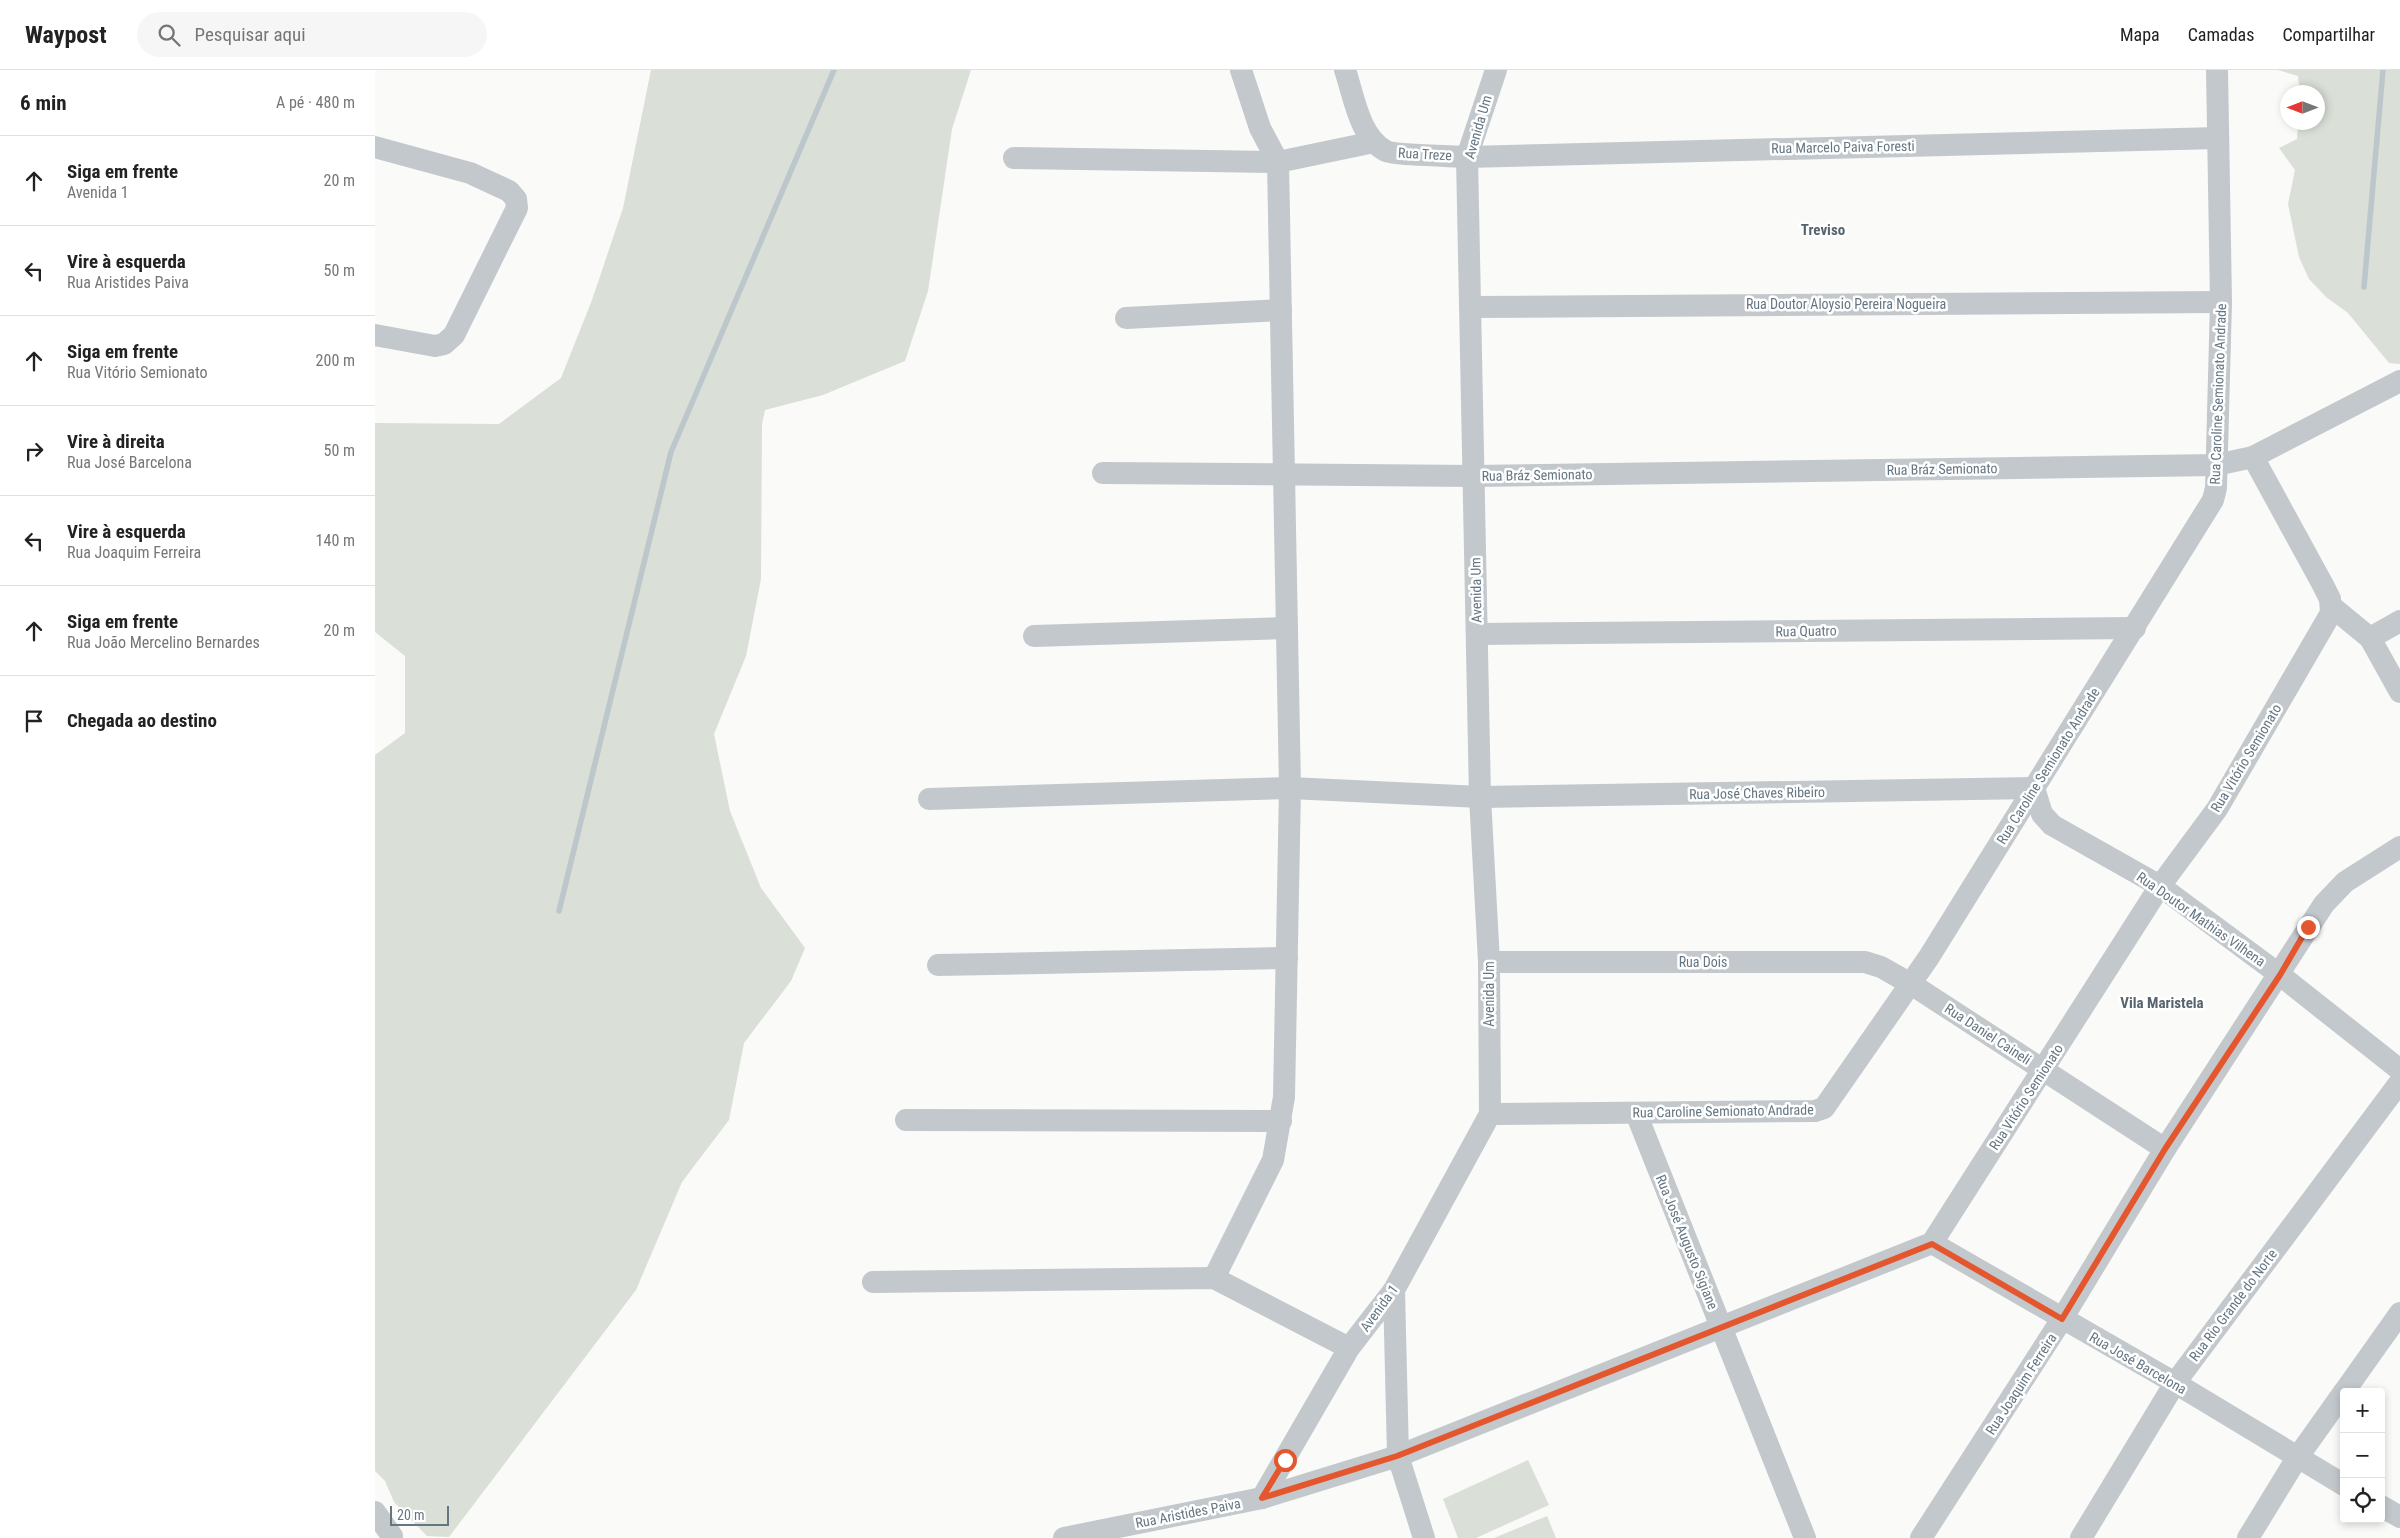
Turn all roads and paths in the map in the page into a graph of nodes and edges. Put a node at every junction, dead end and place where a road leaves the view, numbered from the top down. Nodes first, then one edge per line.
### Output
1 (1241, 70) edge
2 (1345, 70) edge
3 (1496, 70) edge
4 (2217, 70) edge
5 (2218, 138) junction
6 (1374, 142) junction
7 (375, 147) edge
8 (1467, 157) junction
9 (1013, 158) dead end
10 (1277, 162) junction
11 (2221, 302) junction
12 (1471, 307) junction
13 (1281, 310) junction
14 (1126, 318) dead end
15 (375, 335) edge
16 (2397, 388) edge
17 (2253, 457) junction
18 (2216, 465) junction
19 (1103, 473) dead end
20 (1283, 474) junction
21 (1474, 476) junction
22 (2331, 606) junction
23 (2400, 621) edge
24 (1287, 628) junction
25 (2135, 628) junction
26 (1477, 634) junction
27 (1034, 636) dead end
28 (2370, 638) junction
29 (2400, 692) edge
30 (1291, 788) junction
31 (2034, 788) junction
32 (1480, 797) junction
33 (929, 799) dead end
34 (2400, 847) edge
35 (2160, 886) junction
36 (1287, 958) junction
37 (1489, 962) junction
38 (938, 965) dead end
39 (2280, 975) junction
40 (1911, 984) junction
41 (2044, 1070) junction
42 (2400, 1070) edge
43 (2400, 1082) edge
44 (1636, 1113) junction
45 (1490, 1114) junction
46 (906, 1120) dead end
47 (1281, 1121) junction
48 (2165, 1149) junction
49 (1932, 1244) junction
50 (1214, 1278) junction
51 (873, 1282) dead end
52 (1394, 1290) junction
53 (2400, 1313) edge
54 (2062, 1319) junction
55 (1720, 1326) junction
56 (1349, 1348) junction
57 (2175, 1383) junction
58 (2347, 1388) edge
59 (2340, 1398) edge
60 (1397, 1456) junction
61 (2297, 1458) junction
62 (2340, 1483) edge
63 (1262, 1498) junction
64 (2385, 1508) edge
65 (375, 1512) edge
66 (2400, 1517) edge
67 (392, 1536) dead end
68 (1064, 1538) edge
69 (1424, 1538) edge
70 (1805, 1538) edge
71 (1921, 1538) edge
72 (2081, 1538) edge
73 (2249, 1538) edge

1 - 10 street
2 - 6 street
3 - 8 street, Avenida Um
4 - 5 street, Rua Caroline Semionato Andrade
5 - 8 street, Rua Marcelo Paiva Foresti
5 - 11 street, Rua Caroline Semionato Andrade
6 - 8 street, Rua Treze
6 - 10 street
7 - 15 street
8 - 12 street, Avenida Um
9 - 10 street
10 - 13 street
11 - 12 street, Rua Doutor Aloysio Pereira Nogueira
11 - 18 street, Rua Caroline Semionato Andrade
12 - 21 street, Avenida Um
13 - 14 street
13 - 20 street
16 - 17 street, Rua Bráz Semionato
17 - 18 street, Rua Bráz Semionato
17 - 22 street
18 - 21 street, Rua Bráz Semionato
18 - 25 street, Rua Caroline Semionato Andrade
19 - 20 street, Rua Bráz Semionato
20 - 21 street, Rua Bráz Semionato
20 - 24 street
21 - 26 street, Avenida Um
22 - 28 street
22 - 35 street, Rua Vitório Semionato
23 - 28 street
24 - 27 street
24 - 30 street
25 - 26 street, Rua Quatro
25 - 31 street, Rua Caroline Semionato Andrade
26 - 32 street, Avenida Um
28 - 29 street
30 - 32 street, Rua José Chaves Ribeiro
30 - 33 street, Rua José Chaves Ribeiro
30 - 36 street
31 - 32 street, Rua José Chaves Ribeiro
31 - 35 street, Rua Doutor Mathias Vilhena
31 - 40 street, Rua Caroline Semionato Andrade
32 - 37 street, Avenida Um
34 - 39 street, Rua Joaquim Ferreira
35 - 39 street, Rua Doutor Mathias Vilhena
35 - 41 street, Rua Vitório Semionato
36 - 38 street
36 - 47 street
37 - 40 street, Rua Dois
37 - 45 street, Avenida Um
39 - 42 street, Rua Doutor Mathias Vilhena
39 - 48 street, Rua Joaquim Ferreira
40 - 41 street, Rua Daniel Caineli
40 - 44 street, Rua Caroline Semionato Andrade
41 - 48 street, Rua Daniel Caineli
41 - 49 street, Rua Vitório Semionato
43 - 57 street, Rua Rio Grande do Norte
44 - 45 street, Rua Caroline Semionato Andrade
44 - 55 street, Rua José Augusto Sigiane
45 - 52 street, Avenida 1
46 - 47 street
47 - 50 street
48 - 54 street, Rua Joaquim Ferreira
49 - 54 street, Rua José Barcelona
49 - 55 street
50 - 51 street
50 - 56 street
52 - 56 street, Avenida 1
52 - 60 street
53 - 58 street
54 - 57 street, Rua José Barcelona
54 - 71 street, Rua Joaquim Ferreira
55 - 60 street
55 - 70 street, Rua José Augusto Sigiane
56 - 63 street, Avenida 1
57 - 61 street, Rua José Barcelona
57 - 72 street, Rua Rio Grande do Norte
59 - 61 street
60 - 63 street, Rua Aristides Paiva
60 - 69 street
61 - 62 street, Rua José Barcelona
61 - 73 street
63 - 68 street, Rua Aristides Paiva
64 - 66 street
65 - 67 street

